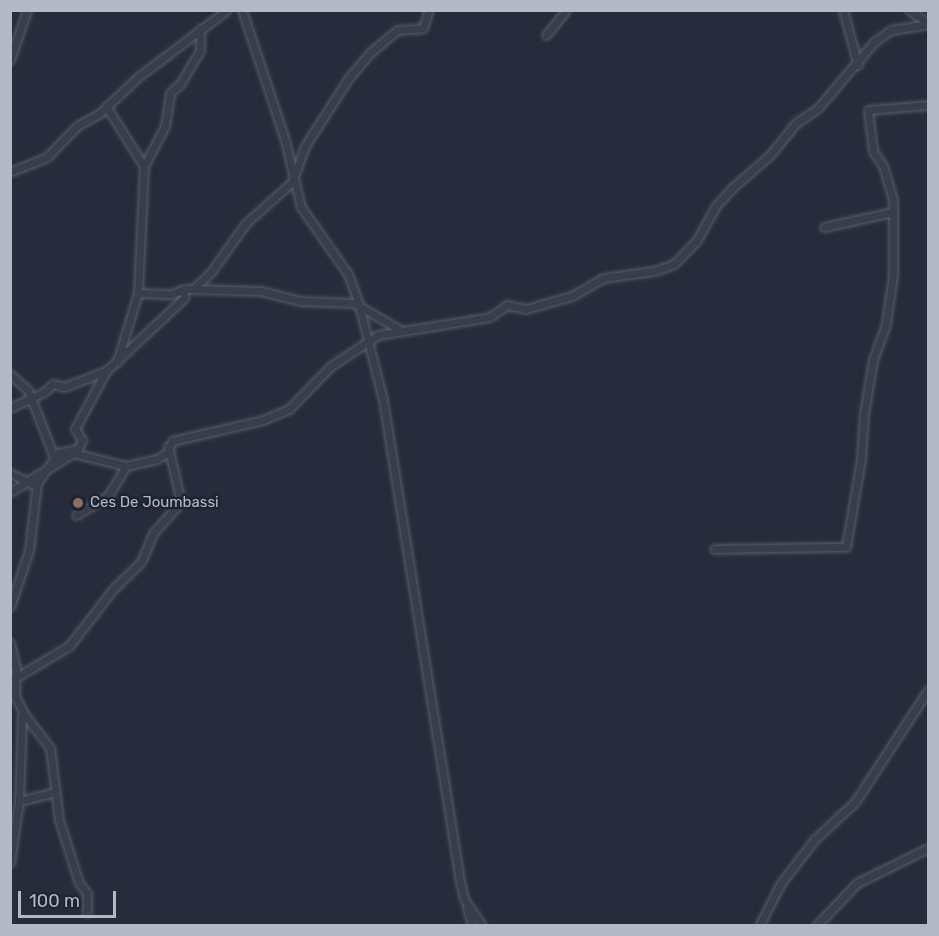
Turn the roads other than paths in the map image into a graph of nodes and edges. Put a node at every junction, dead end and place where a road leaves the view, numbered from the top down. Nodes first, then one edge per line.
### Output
1 (27, 10) edge
2 (227, 10) edge
3 (242, 10) edge
4 (429, 10) edge
5 (566, 10) edge
6 (843, 10) edge
7 (909, 10) edge
8 (928, 23) edge
9 (200, 29) junction
10 (546, 35) dead end
11 (10, 60) edge
12 (858, 65) junction
13 (928, 105) edge
14 (106, 106) junction
15 (144, 166) junction
16 (10, 172) edge
17 (294, 172) junction
18 (892, 212) junction
19 (824, 227) dead end
20 (184, 289) junction
21 (193, 289) junction
22 (138, 293) junction
23 (359, 304) junction
24 (405, 332) junction
25 (367, 341) junction
26 (117, 362) junction
27 (106, 370) junction
28 (10, 374) edge
29 (32, 397) junction
30 (10, 408) edge
31 (168, 446) junction
32 (54, 457) junction
33 (126, 466) junction
34 (10, 473) edge
35 (43, 474) junction
36 (33, 485) junction
37 (10, 492) edge
38 (76, 515) dead end
39 (714, 549) dead end
40 (10, 607) edge
41 (10, 643) edge
42 (13, 679) edge
43 (928, 690) edge
44 (21, 708) junction
45 (55, 792) junction
46 (19, 801) junction
47 (928, 848) edge
48 (10, 863) edge
49 (464, 899) junction
50 (87, 912) dead end
51 (472, 926) edge
52 (482, 926) edge
53 (759, 926) edge
54 (816, 926) edge

1 - 11 street
2 - 9 street
3 - 17 street
4 - 17 street
5 - 10 street
6 - 12 street
7 - 8 street
8 - 12 street
9 - 14 street
9 - 15 street
12 - 24 street
13 - 18 street
14 - 15 street
14 - 16 street
15 - 22 street
17 - 21 street
17 - 23 street
18 - 19 street
18 - 39 street
20 - 21 street
20 - 22 street
20 - 26 street
21 - 23 street
22 - 26 street
23 - 24 street
23 - 25 street
24 - 25 street
25 - 31 street
25 - 49 street
26 - 27 street
27 - 29 street
27 - 32 street
28 - 29 street
29 - 30 street
29 - 32 street
31 - 33 street
31 - 42 street
32 - 35 street
33 - 35 street
33 - 38 street
34 - 36 street
35 - 36 street
36 - 37 street
36 - 40 street
41 - 42 street
42 - 44 street
43 - 53 street
44 - 45 street
44 - 46 street
45 - 46 street
45 - 50 street
46 - 48 street
47 - 54 street
49 - 51 street
49 - 52 street

